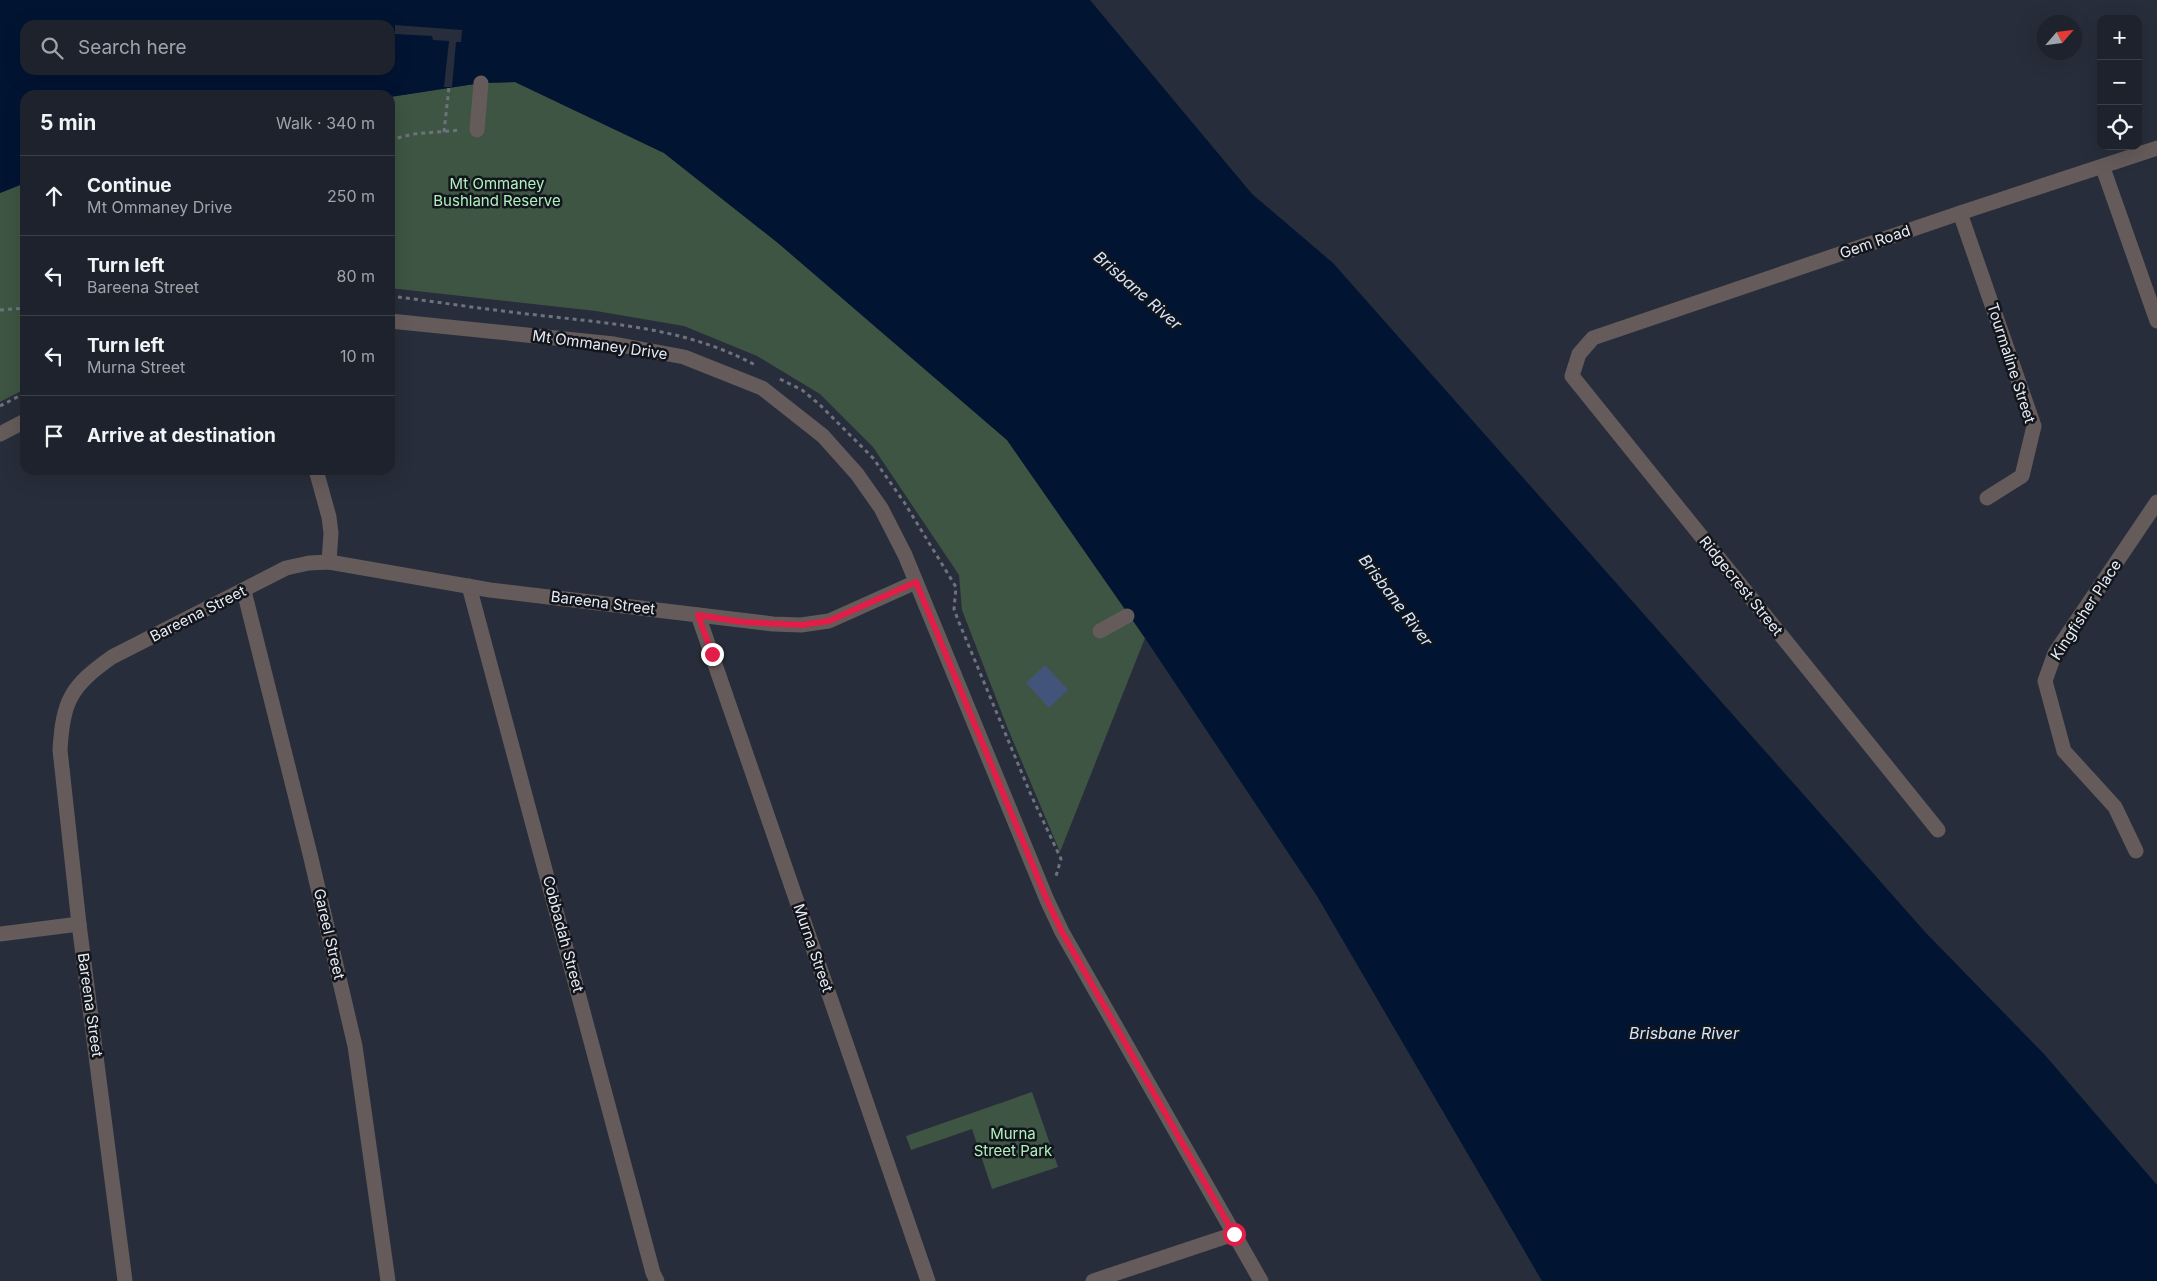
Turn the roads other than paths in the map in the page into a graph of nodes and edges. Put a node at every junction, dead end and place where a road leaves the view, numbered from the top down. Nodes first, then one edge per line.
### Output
1 (481, 84) dead end
2 (476, 130) dead end
3 (2157, 148) edge
4 (2103, 168) junction
5 (1960, 213) junction
6 (2157, 321) edge
7 (395, 322) edge
8 (1593, 338) joint
9 (20, 424) edge
10 (0, 434) edge
11 (317, 475) edge
12 (1987, 498) dead end
13 (2157, 502) edge
14 (329, 562) junction
15 (916, 582) junction
16 (469, 586) junction
17 (244, 591) junction
18 (698, 615) junction
19 (1128, 616) dead end
20 (1100, 631) dead end
21 (1938, 830) dead end
22 (2136, 851) dead end
23 (79, 924) junction
24 (0, 934) edge
25 (1234, 1234) junction
26 (125, 1281) edge
27 (388, 1281) edge
28 (657, 1281) edge
29 (928, 1281) edge
30 (1093, 1281) edge
31 (1261, 1281) edge

1 - 2 street
3 - 4 street, Gem Road
4 - 5 street, Gem Road
4 - 6 street
5 - 8 street, Gem Road
5 - 12 street, Tourmaline Street
7 - 15 street, Mt Ommaney Drive
8 - 21 street, Ridgecrest Street
9 - 10 street
11 - 14 street
13 - 22 street, Kingfisher Place
14 - 16 street, Bareena Street
14 - 17 street, Bareena Street
15 - 18 street, Bareena Street
15 - 25 street, Mt Ommaney Drive
16 - 18 street, Bareena Street
16 - 28 street, Cobbadah Street
17 - 23 street, Bareena Street
17 - 27 street, Gareel Street
18 - 29 street, Murna Street
19 - 20 street
23 - 24 street
23 - 26 street, Bareena Street
25 - 30 street
25 - 31 street, Mt Ommaney Drive

